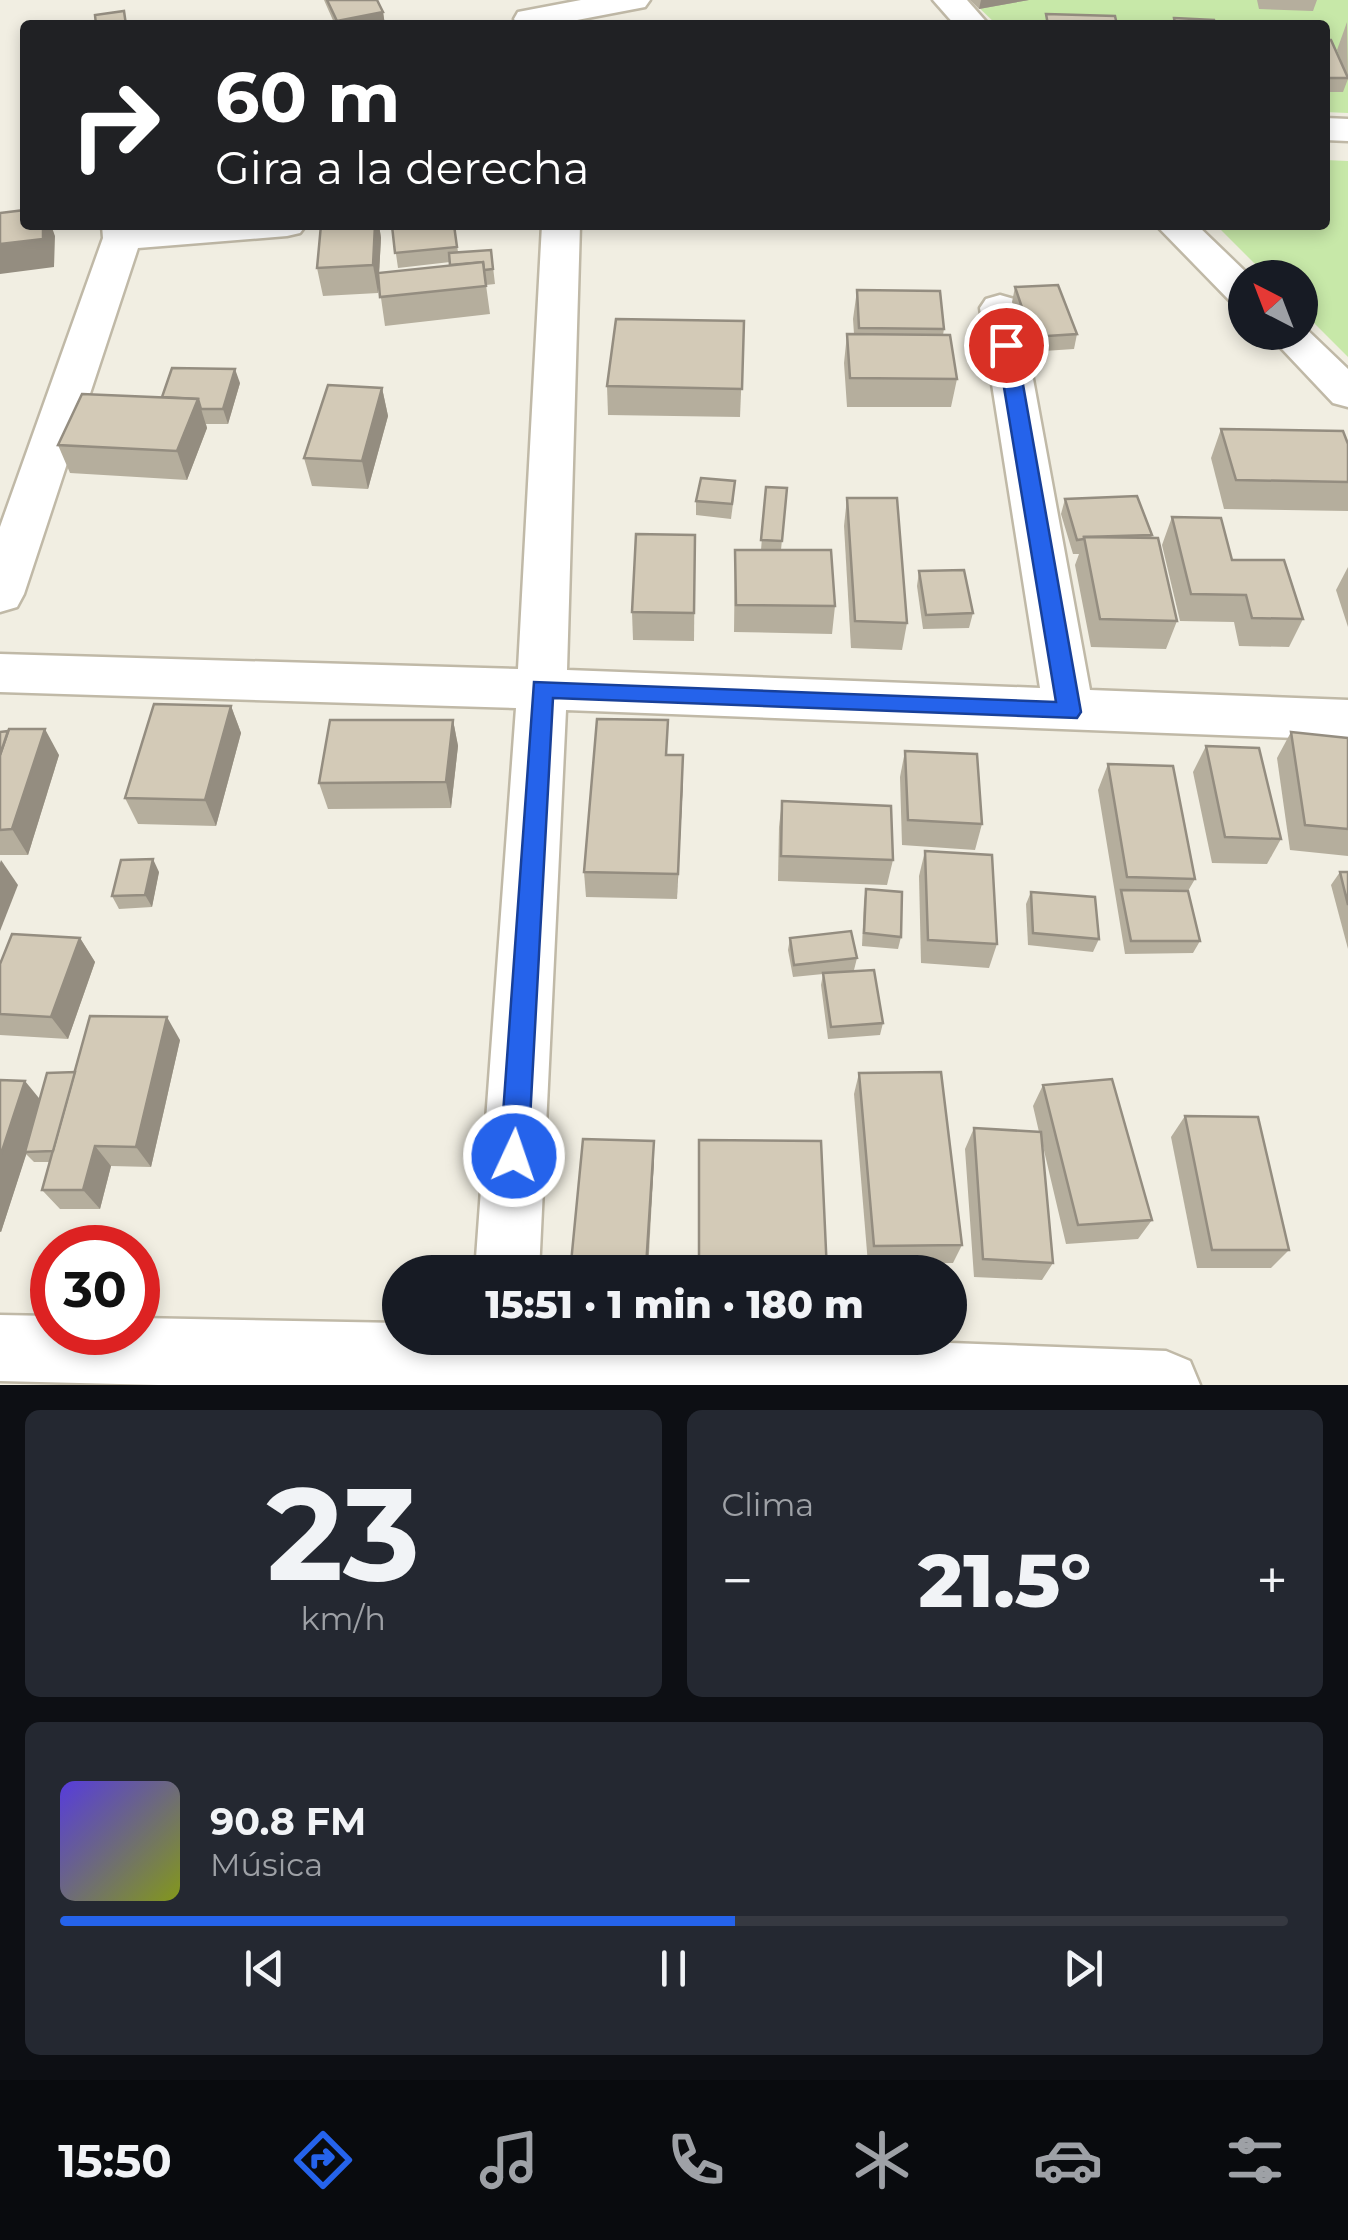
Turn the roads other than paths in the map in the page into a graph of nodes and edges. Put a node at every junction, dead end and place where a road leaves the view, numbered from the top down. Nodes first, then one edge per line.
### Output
1 (634, 0) edge
2 (949, 0) edge
3 (529, 15) edge
4 (969, 20) edge
5 (150, 230) edge
6 (561, 230) edge
7 (1180, 230) edge
8 (122, 231) edge
9 (1228, 276) edge
10 (1000, 308) dead end
11 (1307, 350) edge
12 (1343, 382) edge
13 (0, 594) edge
14 (0, 673) edge
15 (542, 689) junction
16 (1069, 712) junction
17 (1348, 720) edge
18 (508, 1255) edge
19 (0, 1348) edge
20 (501, 1361) edge
21 (1166, 1385) edge

1 - 3 street
2 - 4 street
5 - 8 street
6 - 15 street
7 - 9 street
8 - 13 street
10 - 16 street
11 - 12 street
14 - 15 street
15 - 16 street
15 - 18 street
16 - 17 street
19 - 20 street
20 - 21 street

